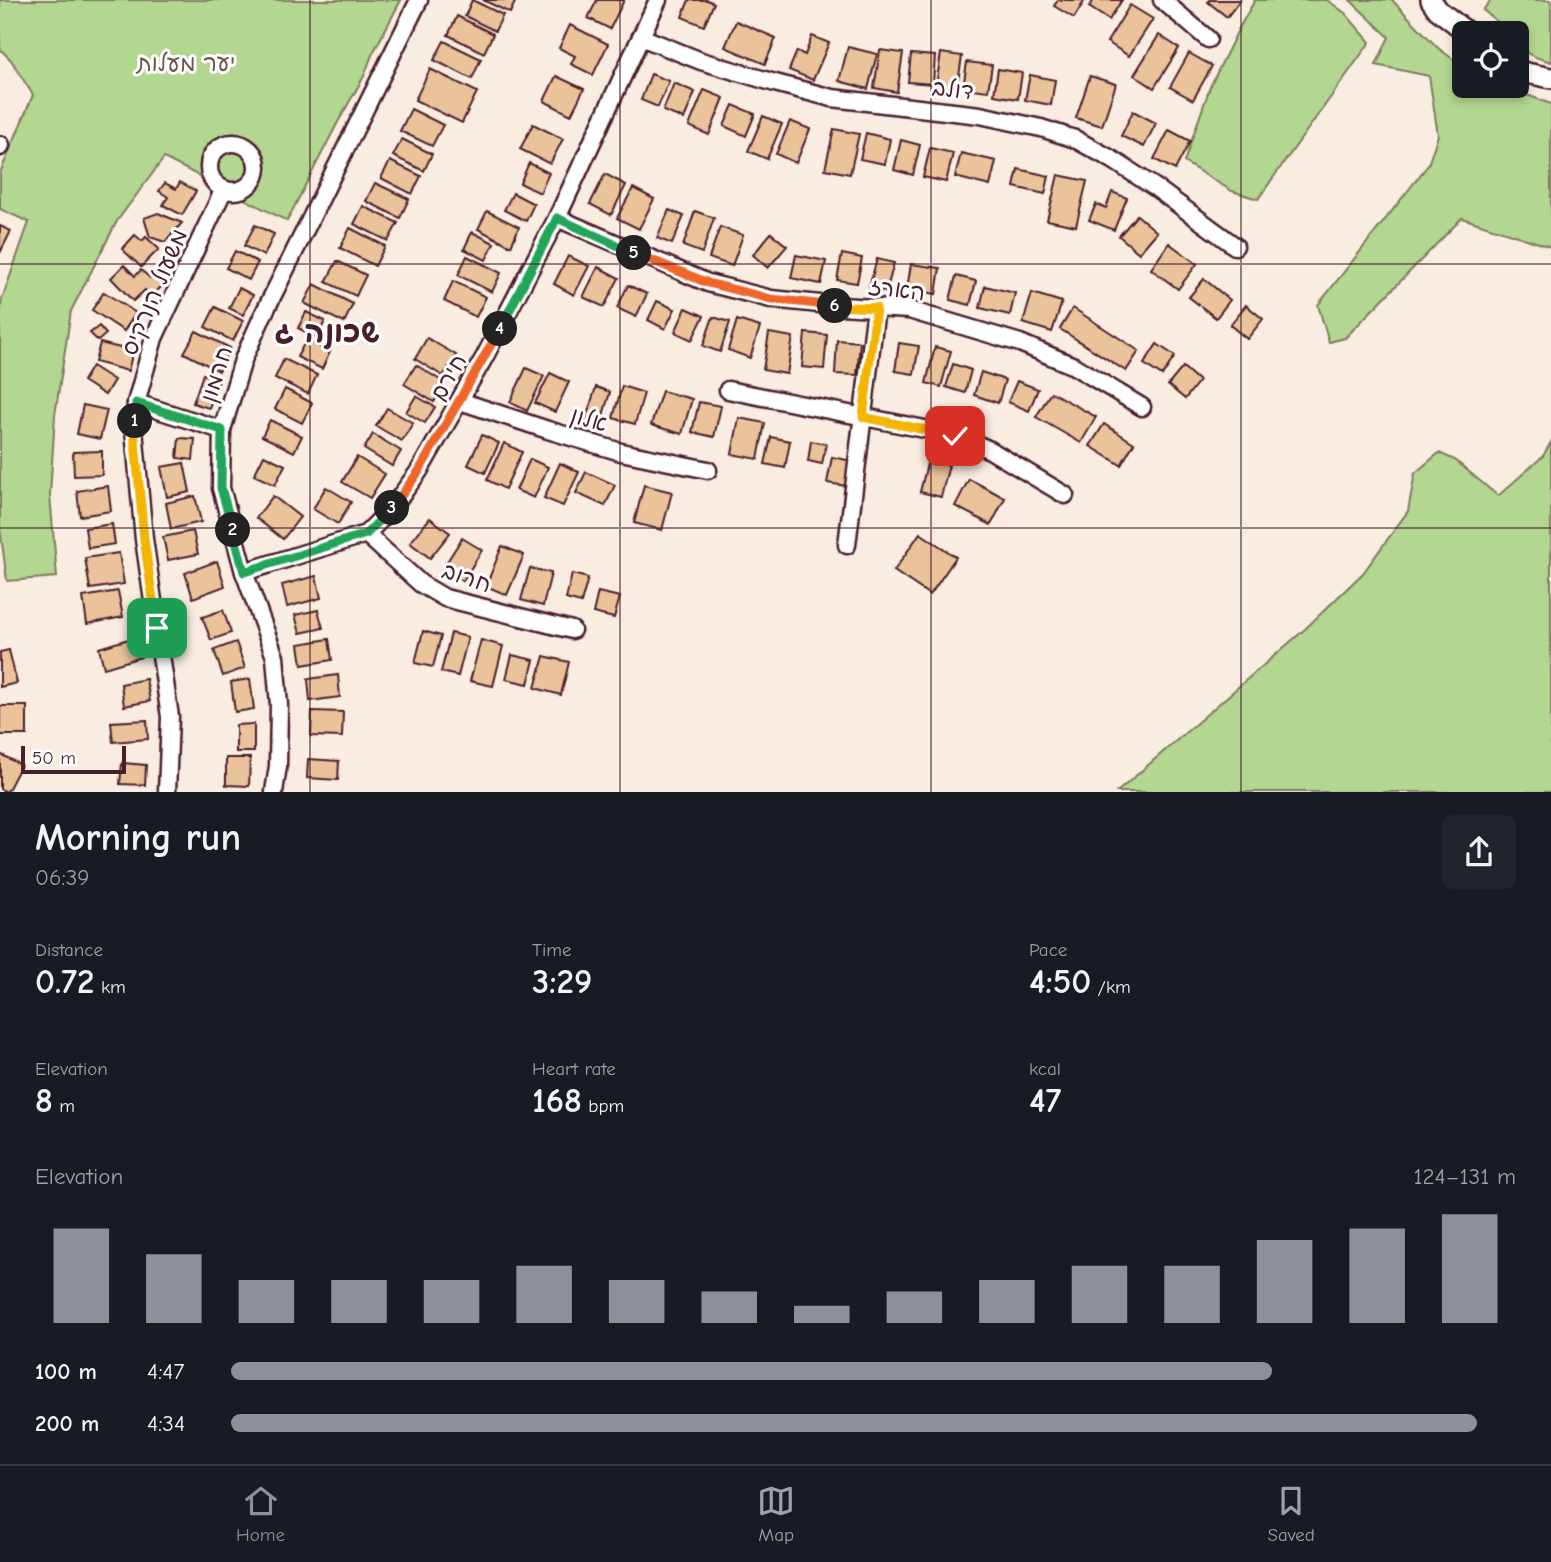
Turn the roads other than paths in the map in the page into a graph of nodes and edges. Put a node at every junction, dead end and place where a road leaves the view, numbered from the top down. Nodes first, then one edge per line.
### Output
1 (419, 0) edge
2 (658, 0) edge
3 (1162, 0) edge
4 (1432, 0) edge
5 (1453, 21) edge
6 (641, 37) junction
7 (1208, 39) dead end
8 (1529, 73) edge
9 (1551, 78) edge
10 (224, 189) dead end
11 (557, 218) junction
12 (1235, 246) dead end
13 (876, 308) junction
14 (728, 390) dead end
15 (460, 401) junction
16 (136, 403) junction
17 (1142, 407) dead end
18 (863, 417) junction
19 (222, 430) junction
20 (708, 470) dead end
21 (1065, 495) dead end
22 (366, 534) junction
23 (847, 545) dead end
24 (244, 572) junction
25 (572, 630) dead end
26 (167, 792) edge
27 (274, 792) edge

1 - 19 street, חרמון
2 - 6 street, חירם
3 - 7 street
4 - 5 main road
6 - 11 street, חירם
6 - 12 street, דולב
8 - 9 main road
10 - 16 street, משעול הנרקיס
11 - 13 street, הארז
11 - 15 street, חירם
13 - 17 street, הארז
13 - 18 street
14 - 18 street
15 - 20 street, אלון
15 - 22 street, חירם
16 - 19 street
16 - 26 street, משעול הנרקיס
18 - 21 street
18 - 23 street
19 - 24 street, חרמון
22 - 24 street, חירם
22 - 25 street, חרוב
24 - 27 street, חרמון

